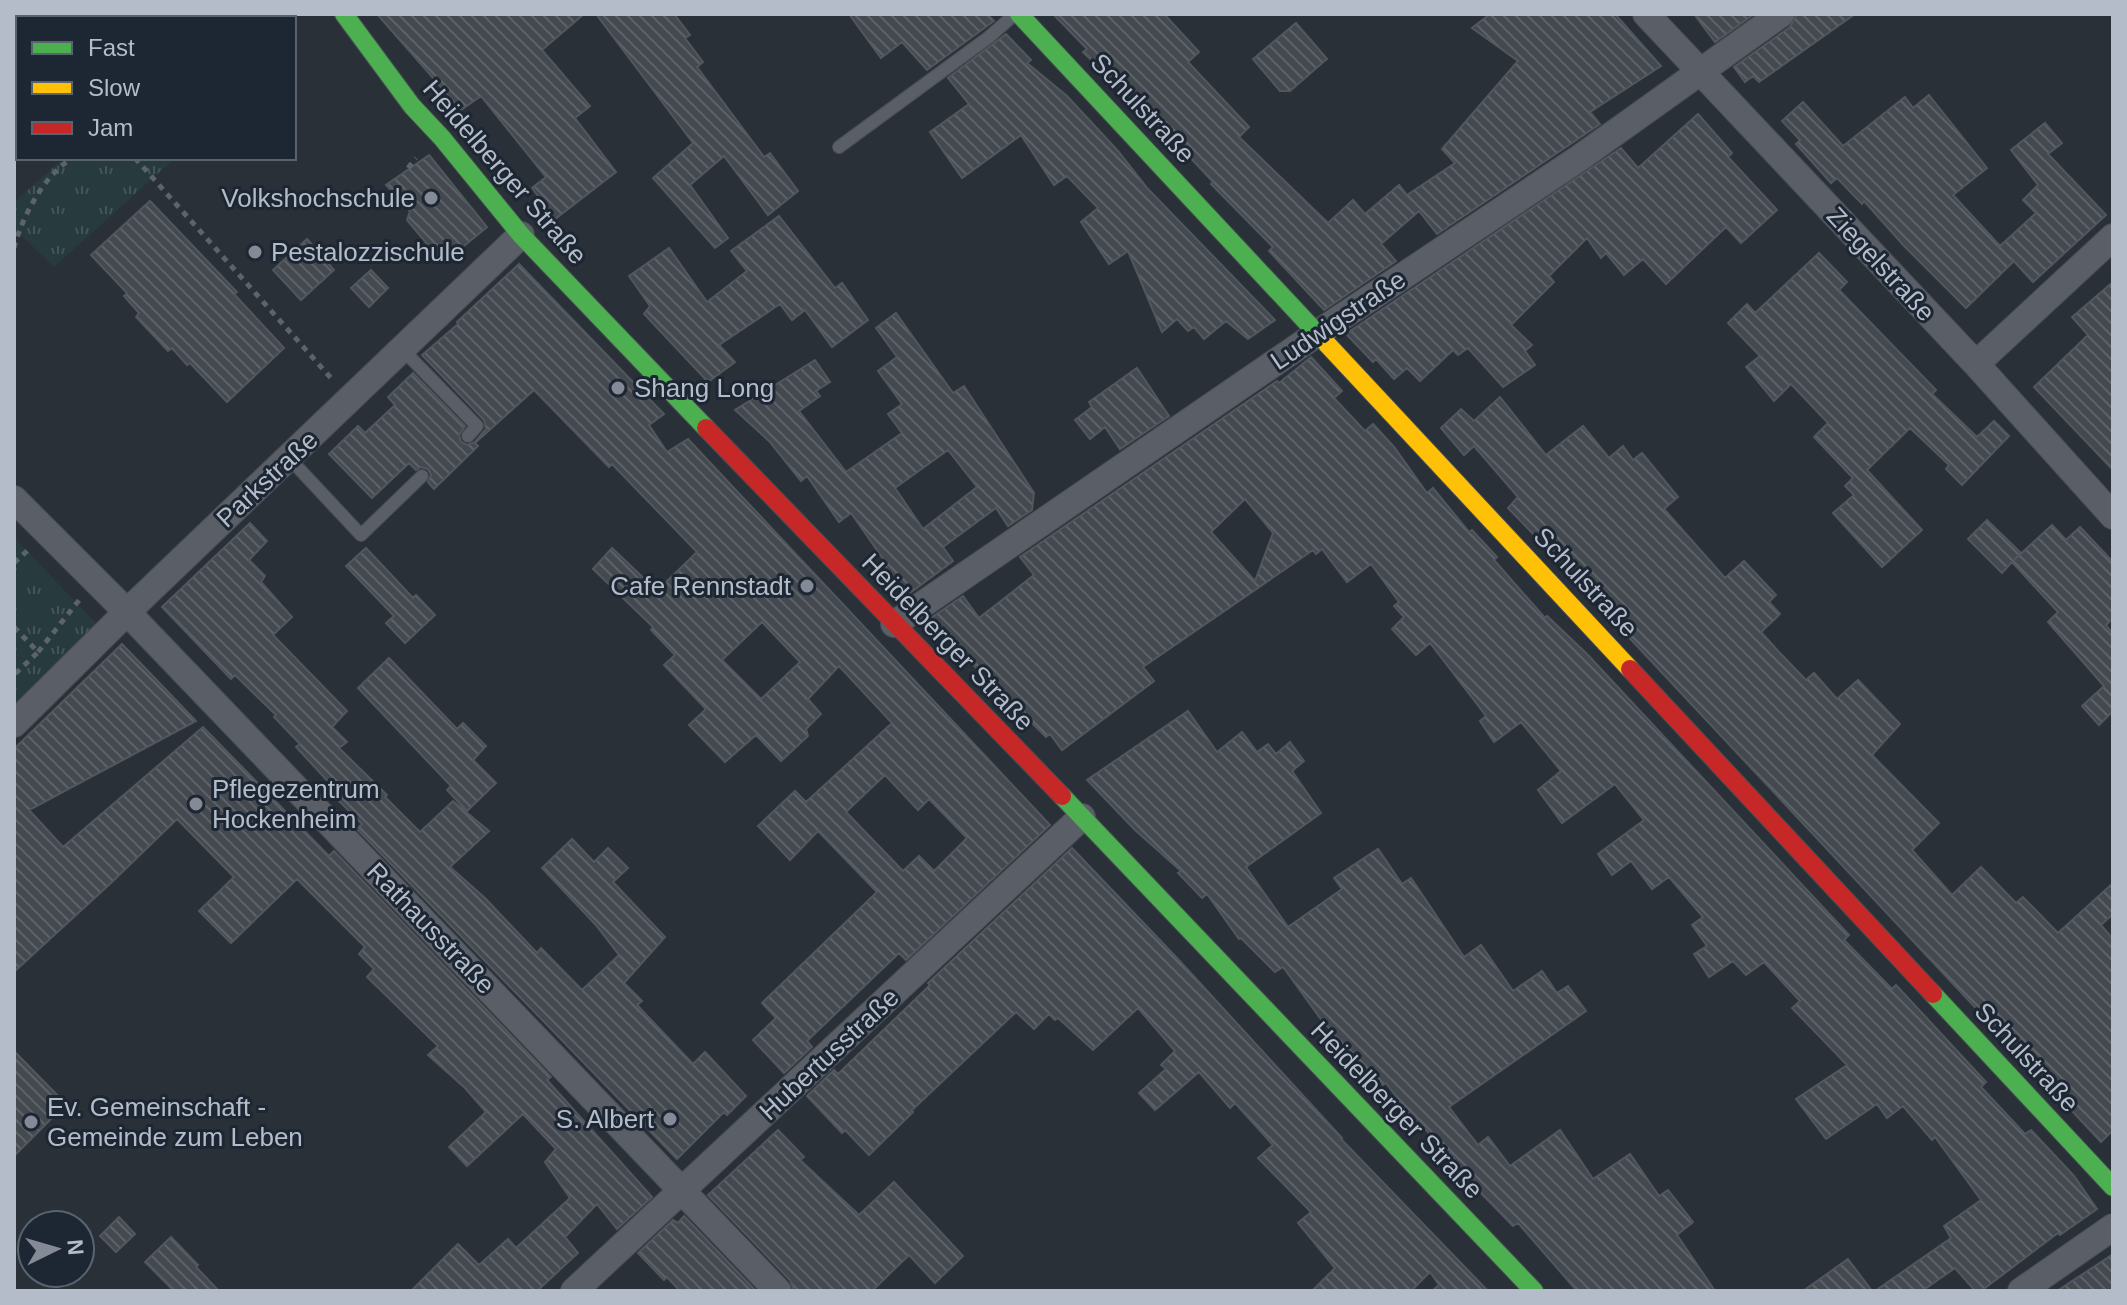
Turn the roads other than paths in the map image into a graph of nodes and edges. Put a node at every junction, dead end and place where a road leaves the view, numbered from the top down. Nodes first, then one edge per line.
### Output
1 (344, 14) edge
2 (1017, 14) edge
3 (1646, 14) edge
4 (1781, 14) edge
5 (1699, 72) junction
6 (839, 147) dead end
7 (521, 235) junction
8 (2113, 237) edge
9 (1318, 333) junction
10 (403, 350) junction
11 (1976, 364) junction
12 (468, 436) dead end
13 (289, 458) junction
14 (422, 476) dead end
15 (14, 499) edge
16 (2113, 516) edge
17 (127, 612) junction
18 (894, 624) junction
19 (14, 724) edge
20 (1082, 817) junction
21 (2113, 1187) edge
22 (683, 1191) junction
23 (2113, 1227) edge
24 (574, 1291) edge
25 (778, 1291) edge
26 (1534, 1291) edge
27 (2021, 1291) edge

1 - 7 street, Heidelberger Straße
2 - 6 lane
2 - 9 street, Schulstraße
3 - 5 street, Ziegelstraße
4 - 5 street, Ludwigstraße
5 - 9 street, Ludwigstraße
5 - 11 street, Ziegelstraße
7 - 10 street, Parkstraße
7 - 18 street, Heidelberger Straße
8 - 11 street
9 - 18 street, Ludwigstraße
9 - 21 street, Schulstraße
10 - 12 lane
10 - 13 street, Parkstraße
11 - 16 street, Ziegelstraße
13 - 14 lane
13 - 17 street, Parkstraße
15 - 17 street, Rathausstraße
17 - 19 street, Parkstraße
17 - 22 street, Rathausstraße
18 - 20 street, Heidelberger Straße
20 - 22 street, Hubertusstraße
20 - 26 street, Heidelberger Straße
22 - 24 street, Hubertusstraße
22 - 25 street, Rathausstraße
23 - 27 street

